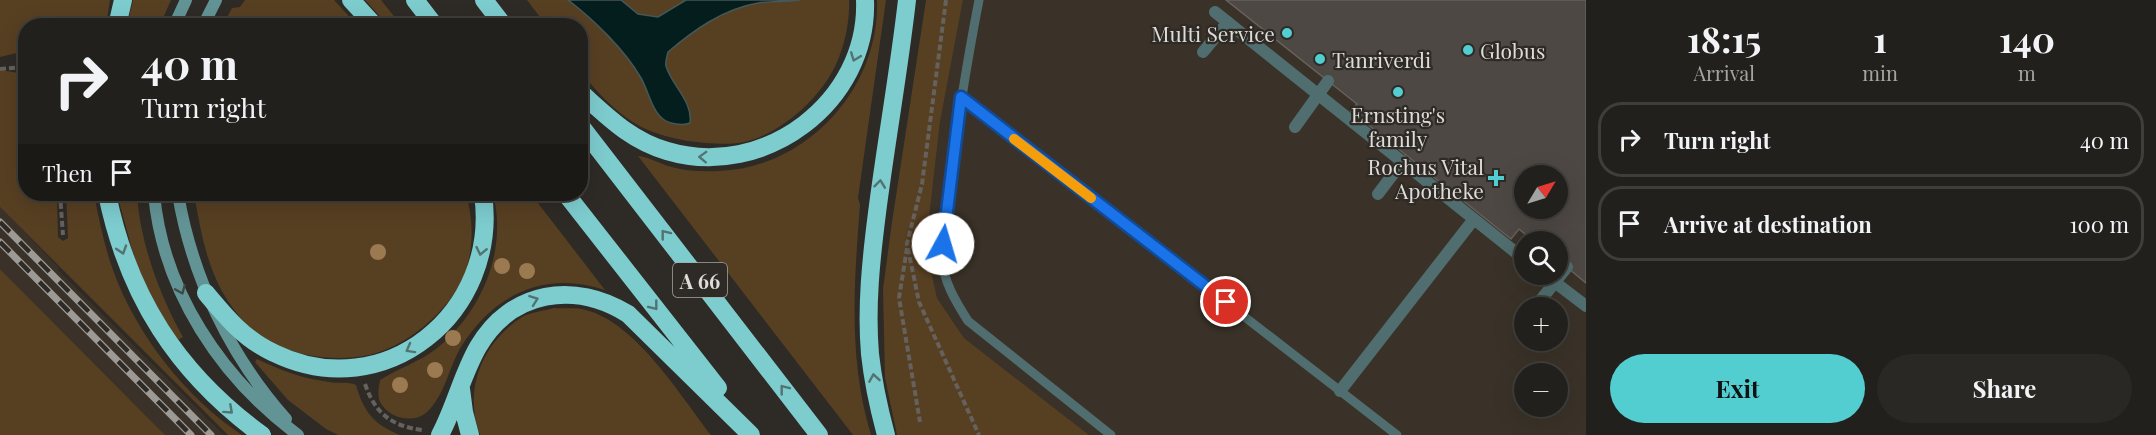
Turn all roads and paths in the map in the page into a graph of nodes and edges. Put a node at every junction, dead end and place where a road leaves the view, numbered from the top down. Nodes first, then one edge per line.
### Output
1 (123, 0) edge
2 (186, 0) edge
3 (216, 0) edge
4 (351, 0) edge
5 (415, 0) edge
6 (484, 0) edge
7 (865, 0) edge
8 (907, 0) edge
9 (979, 0) edge
10 (1215, 12) dead end
11 (119, 18) edge
12 (178, 18) edge
13 (207, 18) edge
14 (368, 18) edge
15 (429, 18) edge
16 (500, 18) edge
17 (1228, 22) junction
18 (1203, 52) dead end
19 (18, 68) edge
20 (0, 69) edge
21 (1328, 81) dead end
22 (1319, 94) junction
23 (961, 97) junction
24 (588, 99) edge
25 (1295, 127) dead end
26 (588, 135) edge
27 (1403, 161) junction
28 (1378, 194) dead end
29 (61, 201) edge
30 (109, 201) edge
31 (155, 201) edge
32 (179, 201) edge
33 (483, 201) edge
34 (571, 201) edge
35 (1474, 219) junction
36 (63, 235) dead end
37 (907, 244) dead end
38 (1514, 251) edge
39 (1552, 285) edge
40 (1557, 285) edge
41 (206, 293) junction
42 (1543, 297) edge
43 (1586, 306) edge
44 (363, 366) junction
45 (461, 387) junction
46 (1340, 391) junction
47 (920, 422) dead end
48 (442, 431) edge
49 (262, 435) edge
50 (299, 435) edge
51 (470, 435) edge
52 (753, 435) edge
53 (819, 435) edge
54 (886, 435) edge
55 (1111, 435) edge
56 (1397, 435) edge

1 - 11 highway
2 - 12 main road
3 - 13 main road
4 - 14 highway
5 - 15 highway
6 - 16 highway
7 -> 24 highway
54 -> 8 highway
9 - 23 lane
10 - 17 street
17 - 18 street
17 - 22 street
19 - 20 path
21 - 22 street
22 - 25 street
22 - 27 street
23 - 46 lane
23 - 55 lane
53 -> 26 highway, A 66
27 - 28 street
27 - 35 street
29 - 36 path
30 -> 49 highway
31 -> 50 main road
32 - 41 main road
33 -> 44 highway
34 -> 52 highway, A 66
35 - 38 street
35 - 46 street
37 - 47 path
39 - 42 street
40 - 43 street
41 - 44 highway
41 - 50 main road
44 - 48 path
45 - 48 highway
45 - 51 highway
45 -> 52 highway
46 - 56 lane

